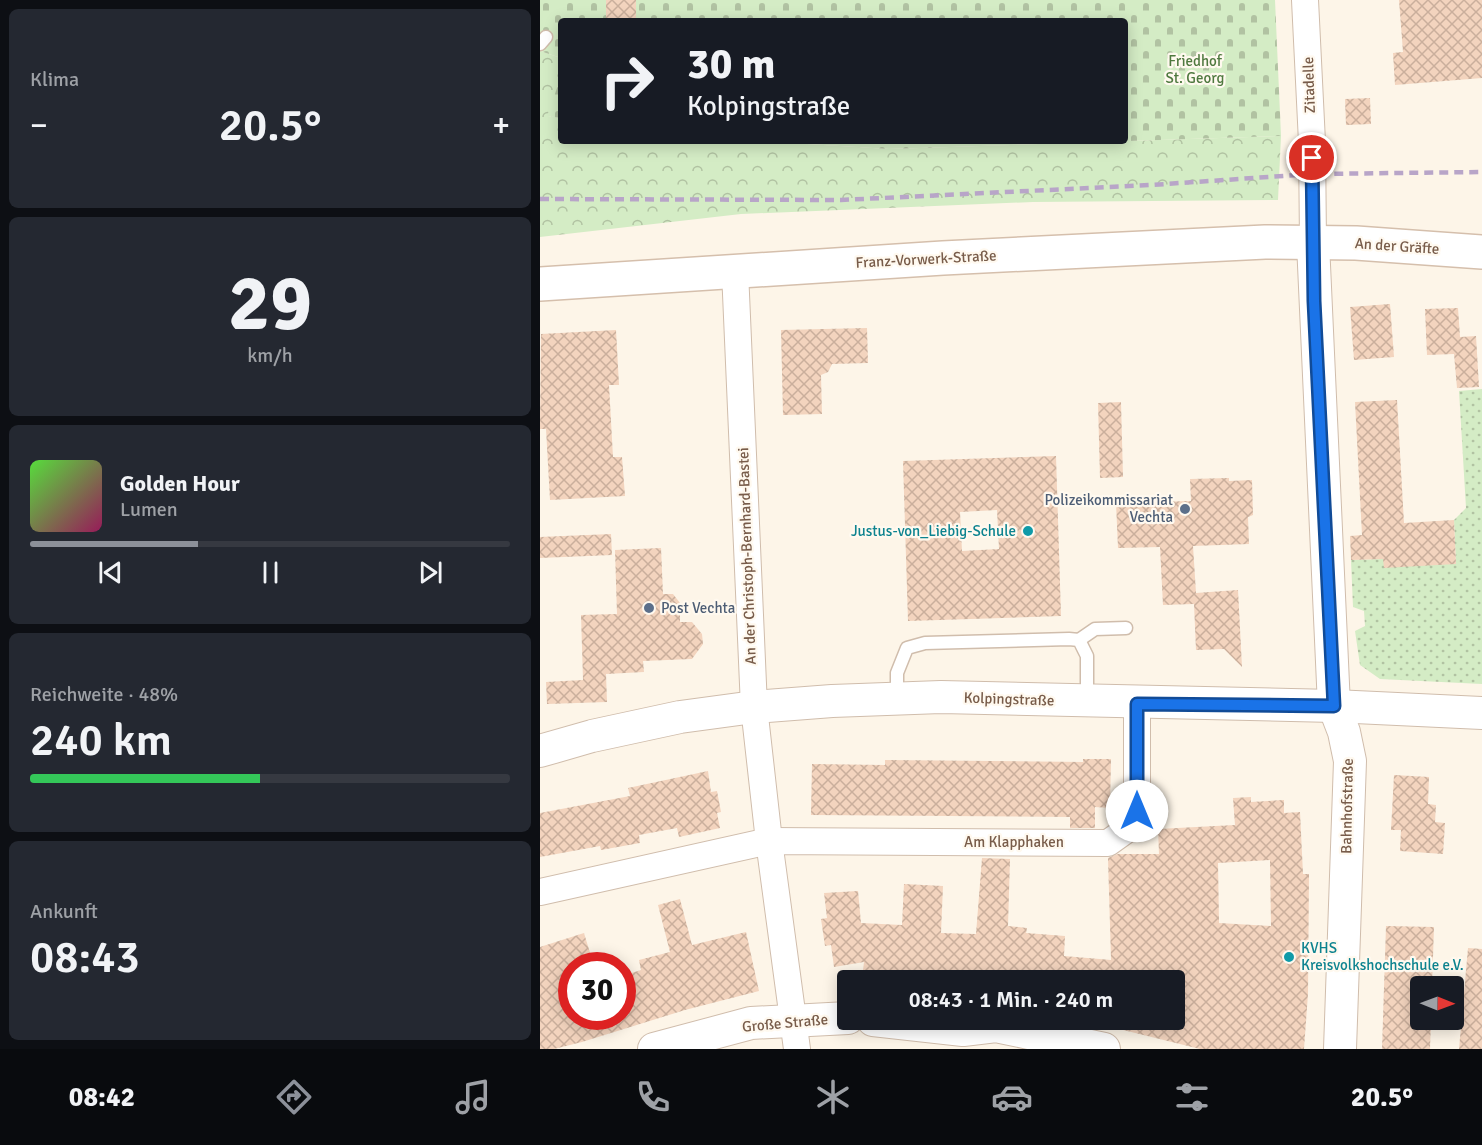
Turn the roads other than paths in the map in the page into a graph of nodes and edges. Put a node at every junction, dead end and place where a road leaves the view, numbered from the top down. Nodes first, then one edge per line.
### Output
1 (1305, 0) edge
2 (1313, 243) junction
3 (1482, 252) edge
4 (735, 271) junction
5 (540, 284) edge
6 (1126, 628) dead end
7 (1080, 640) junction
8 (897, 699) junction
9 (1088, 702) junction
10 (1137, 704) junction
11 (1334, 706) junction
12 (754, 707) junction
13 (1482, 713) edge
14 (540, 751) edge
15 (769, 841) junction
16 (540, 892) edge
17 (837, 1022) edge
18 (917, 1030) edge
19 (796, 1035) edge
20 (961, 1040) edge
21 (654, 1049) edge
22 (1104, 1049) edge
23 (1340, 1049) edge

1 - 2 street, Zitadelle
2 - 3 main road, An der Gräfte
2 - 4 main road, Franz-Vorwerk-Straße
2 - 11 street, Bahnhofstraße
4 - 5 main road, Franz-Vorwerk-Straße
4 - 12 street, An der Christoph-Bernhard-Bastei
6 - 7 lane
7 - 8 lane
7 - 9 lane
8 - 9 street, Kolpingstraße
8 - 12 street, Kolpingstraße
9 - 10 street, Kolpingstraße
10 - 11 street, Kolpingstraße
10 - 15 street, Am Klapphaken
11 - 13 street, Kolpingstraße
11 - 23 street, Bahnhofstraße
12 - 14 street, Kolpingstraße
12 - 15 street, An der Christoph-Bernhard-Bastei
15 - 16 street, Am Klapphaken
15 - 19 street
17 - 19 street, Große Straße
18 - 20 street
19 - 21 street, Große Straße
20 - 22 street

